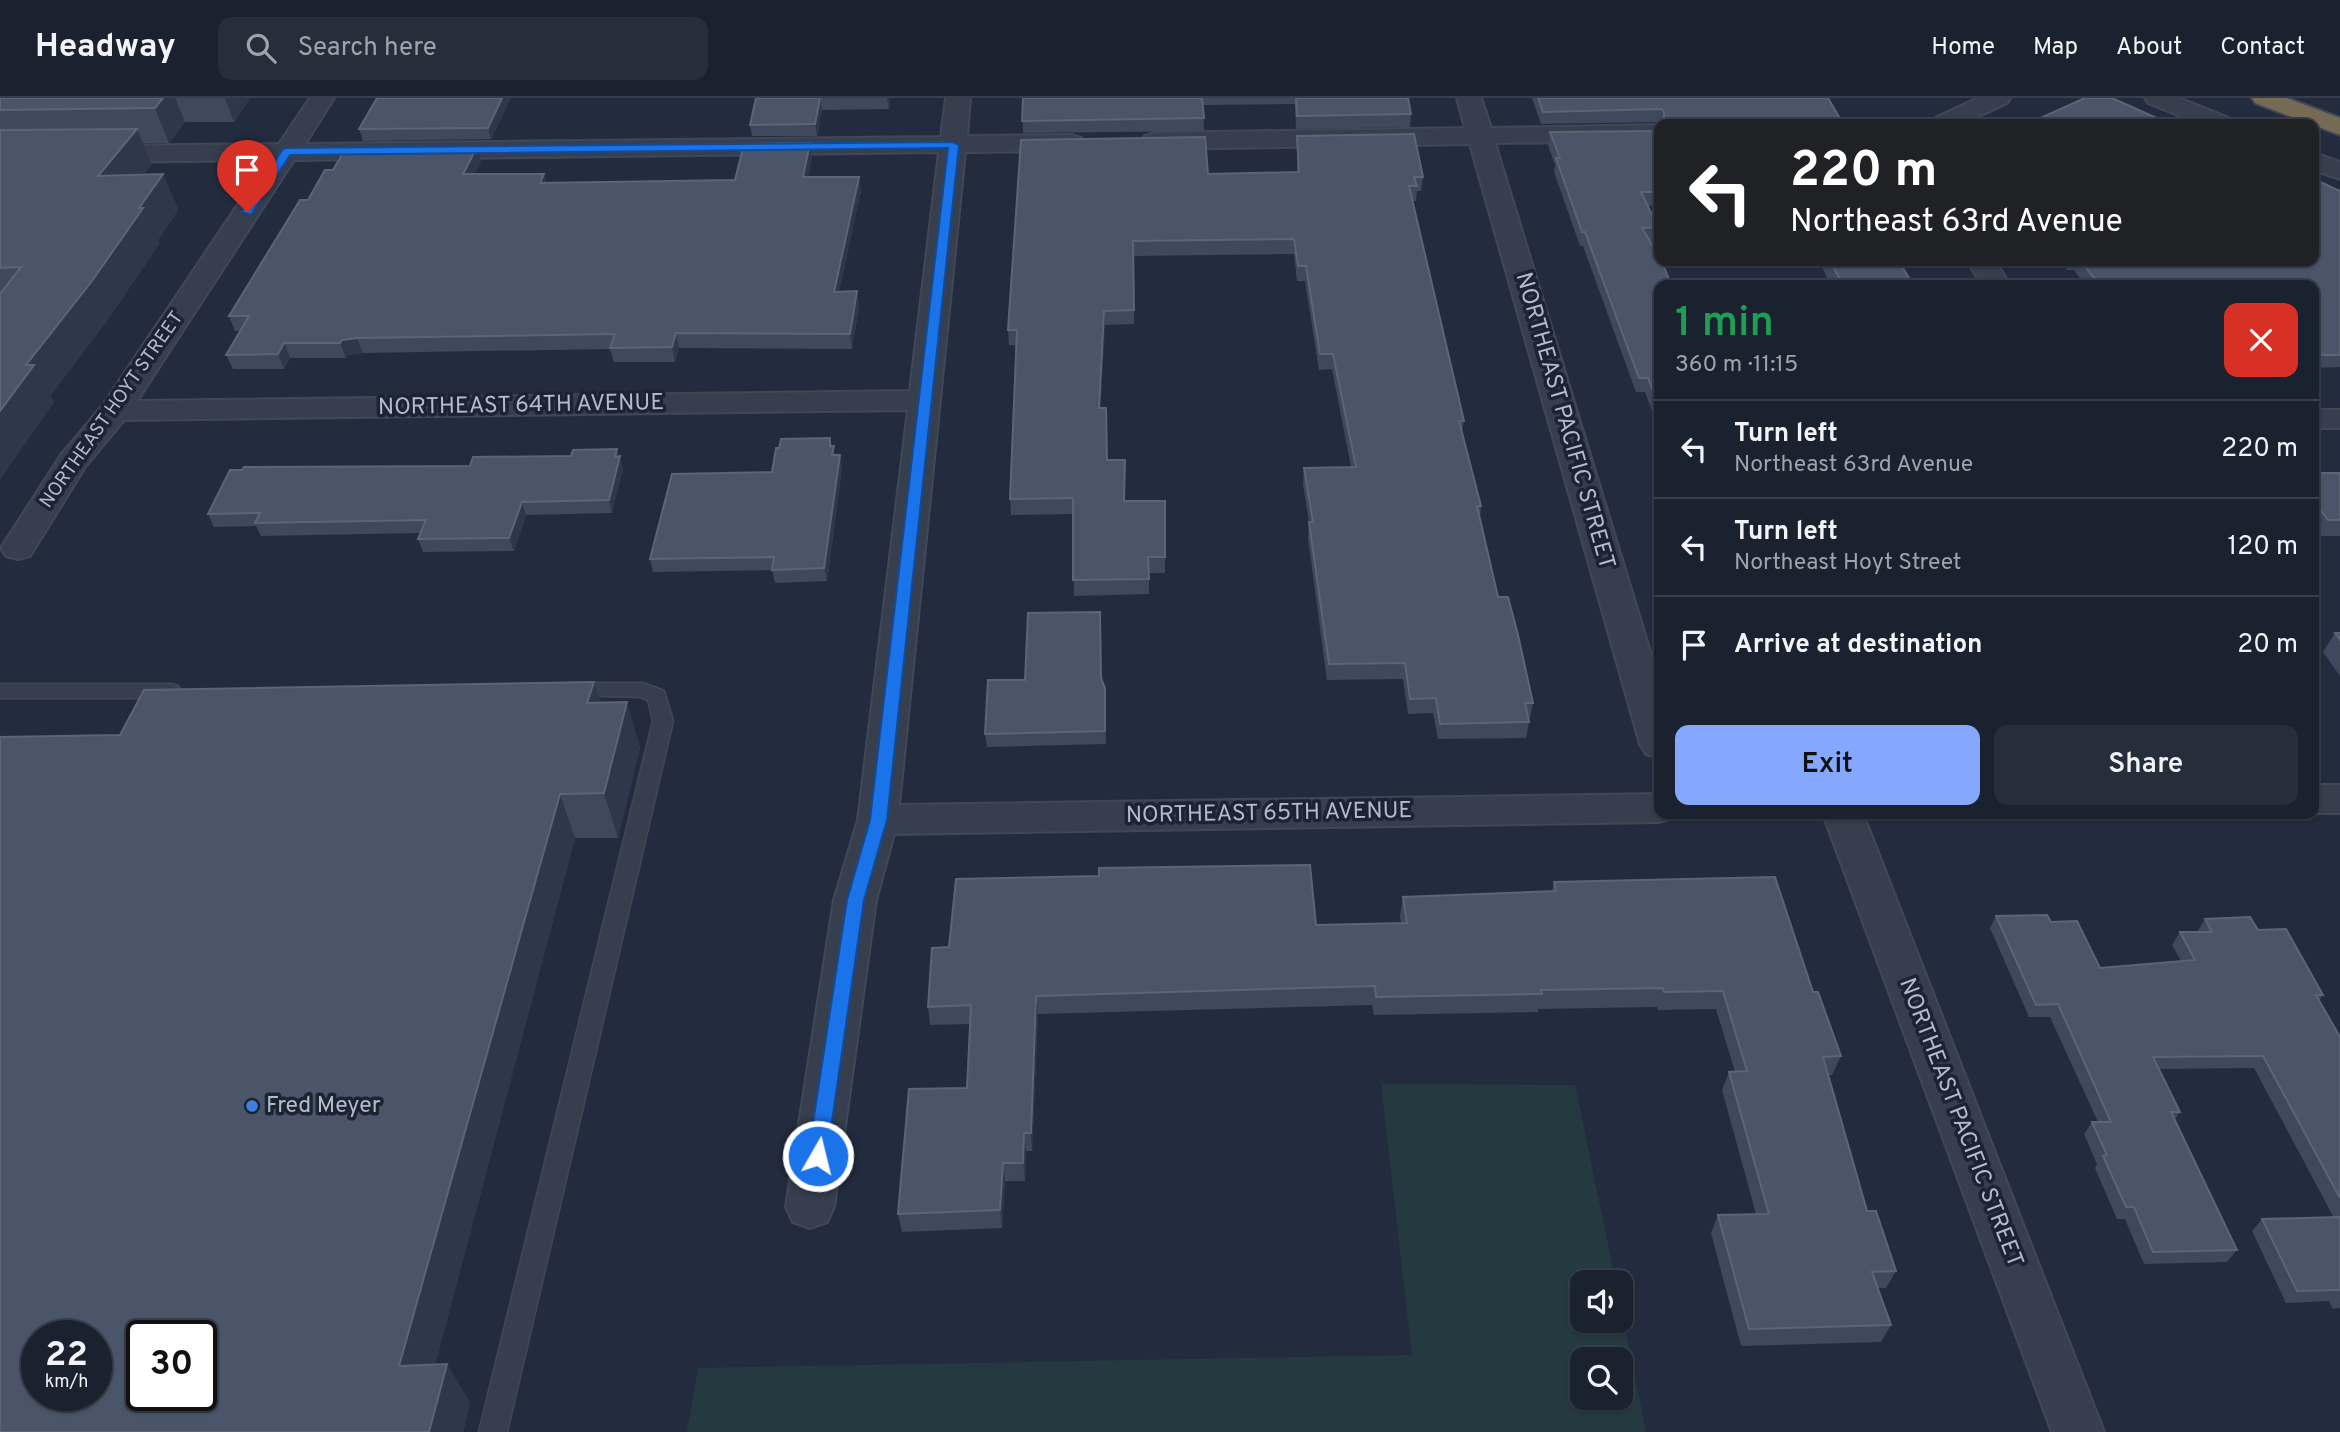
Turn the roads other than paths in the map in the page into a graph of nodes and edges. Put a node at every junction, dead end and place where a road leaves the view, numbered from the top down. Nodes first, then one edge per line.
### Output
1 (322, 98) edge
2 (958, 98) edge
3 (1468, 98) edge
4 (1998, 98) edge
5 (2157, 98) edge
6 (2264, 98) edge
7 (1953, 119) edge
8 (2210, 119) edge
9 (2340, 127) edge
10 (1654, 133) edge
11 (1479, 135) junction
12 (1133, 141) edge
13 (1092, 142) edge
14 (953, 145) junction
15 (287, 152) junction
16 (0, 155) edge
17 (2319, 163) edge
18 (2340, 171) edge
19 (926, 400) junction
20 (116, 411) junction
21 (2319, 419) edge
22 (2340, 419) edge
23 (18, 548) dead end
24 (546, 690) edge
25 (0, 691) edge
26 (196, 691) edge
27 (1654, 727) edge
28 (1654, 808) edge
29 (1845, 819) edge
30 (878, 820) junction
31 (810, 1208) dead end
32 (493, 1432) edge
33 (2078, 1432) edge

1 - 15 street, NORTHEAST HOYT STREET
2 - 14 street
3 - 11 street, NORTHEAST PACIFIC STREET
4 - 7 street
5 - 8 street
6 - 9 highway
10 - 11 street
11 - 12 street
11 - 27 street, NORTHEAST PACIFIC STREET
13 - 14 street
14 - 15 street
14 - 19 street
15 - 16 street
15 - 20 street, NORTHEAST HOYT STREET
17 - 18 street
19 - 20 street, NORTHEAST 64TH AVENUE
19 - 30 street
20 - 23 street, NORTHEAST HOYT STREET
21 - 22 street
24 - 32 lane
25 - 26 lane
28 - 30 street, NORTHEAST 65TH AVENUE
29 - 33 street, NORTHEAST PACIFIC STREET
30 - 31 street

